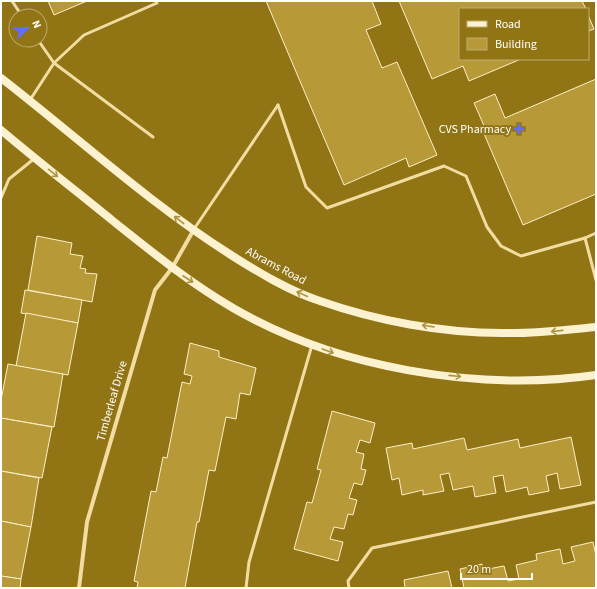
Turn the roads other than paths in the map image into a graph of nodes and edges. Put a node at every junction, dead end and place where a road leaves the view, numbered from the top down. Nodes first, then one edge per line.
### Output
1 (157, 3) dead end
2 (44, 48) edge
3 (54, 63) junction
4 (1, 78) edge
5 (30, 101) junction
6 (1, 130) edge
7 (153, 137) dead end
8 (35, 158) junction
9 (1, 198) edge
10 (193, 231) junction
11 (596, 233) edge
12 (585, 238) junction
13 (172, 268) junction
14 (596, 280) edge
15 (596, 327) edge
16 (312, 345) junction
17 (596, 375) edge
18 (596, 502) edge
19 (79, 588) edge
20 (246, 588) edge
21 (349, 588) edge

1 - 3 lane
2 - 3 lane
3 - 5 lane
3 - 7 lane
4 - 5 main road, Abrams Road
10 -> 5 main road, Abrams Road
6 - 8 main road
8 - 9 lane
8 -> 13 main road
10 - 12 lane
10 - 13 street, Timberleaf Drive
15 -> 10 main road, Abrams Road
11 - 12 lane
12 - 14 lane
13 -> 16 main road
13 - 19 street, Timberleaf Drive
16 -> 17 main road
16 - 20 lane
18 - 21 lane

